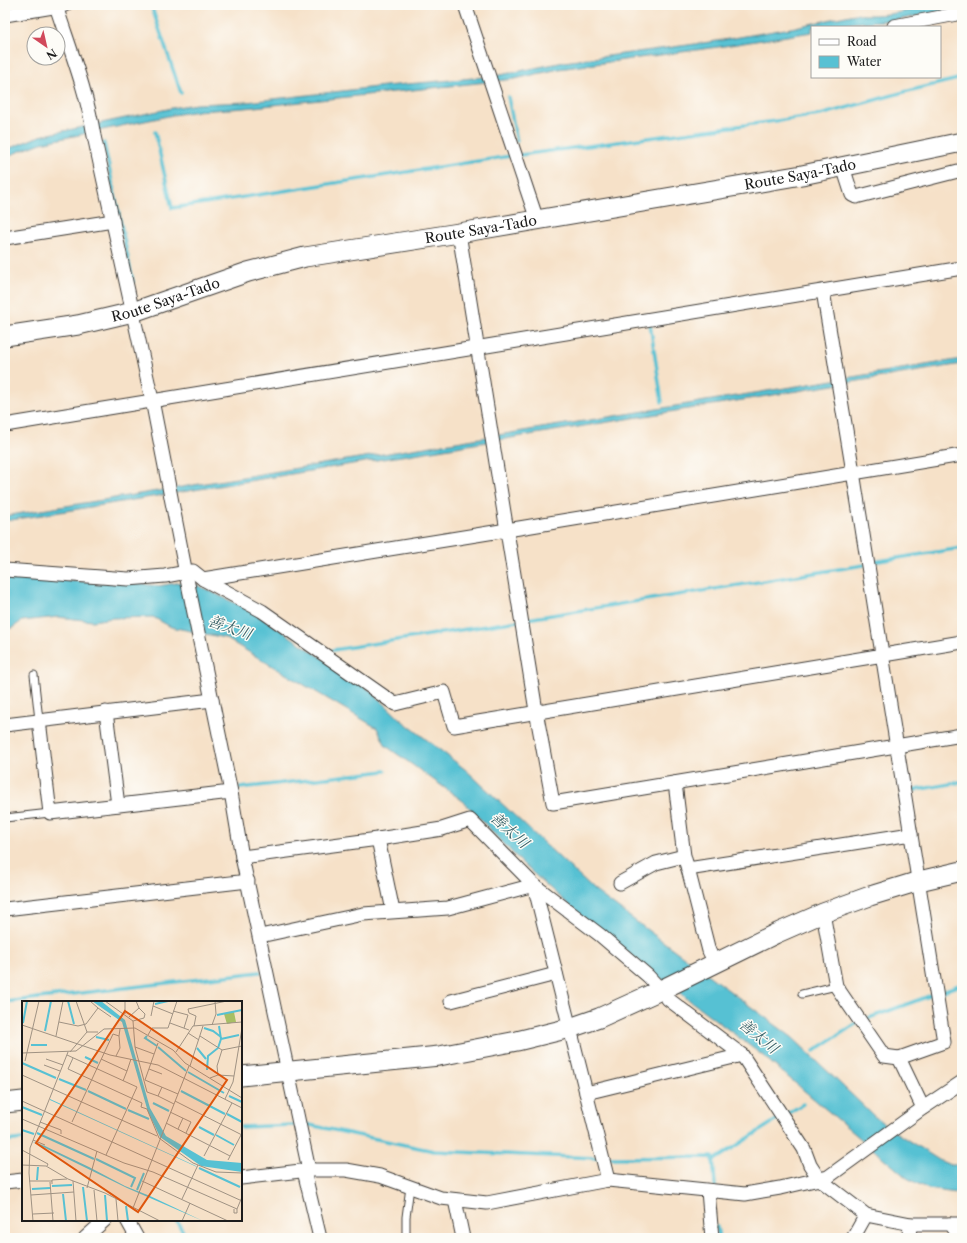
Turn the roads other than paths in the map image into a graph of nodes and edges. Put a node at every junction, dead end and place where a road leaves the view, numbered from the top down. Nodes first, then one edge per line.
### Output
1 (465, 5) edge
2 (60, 6) edge
3 (16, 8) edge
4 (962, 13) edge
5 (5, 14) edge
6 (894, 26) dead end
7 (962, 142) edge
8 (843, 167) junction
9 (962, 170) edge
10 (537, 220) junction
11 (113, 221) junction
12 (459, 233) junction
13 (5, 238) edge
14 (962, 268) edge
15 (823, 291) junction
16 (133, 312) junction
17 (5, 336) edge
18 (477, 347) junction
19 (152, 400) junction
20 (5, 425) edge
21 (962, 455) edge
22 (853, 472) junction
23 (507, 530) junction
24 (5, 570) edge
25 (186, 576) junction
26 (203, 579) junction
27 (962, 642) edge
28 (882, 656) junction
29 (34, 675) dead end
30 (212, 700) junction
31 (536, 711) junction
32 (106, 712) junction
33 (39, 720) junction
34 (5, 725) edge
35 (962, 735) edge
36 (897, 746) junction
37 (674, 784) junction
38 (231, 792) junction
39 (118, 805) junction
40 (50, 813) junction
41 (5, 818) edge
42 (911, 834) junction
43 (378, 839) junction
44 (684, 856) junction
45 (242, 857) junction
46 (688, 869) junction
47 (962, 870) edge
48 (248, 881) junction
49 (919, 881) junction
50 (620, 883) dead end
51 (534, 885) junction
52 (5, 909) edge
53 (393, 911) junction
54 (823, 913) junction
55 (260, 936) junction
56 (709, 966) junction
57 (556, 974) junction
58 (836, 986) junction
59 (663, 989) junction
60 (802, 994) dead end
61 (451, 1001) dead end
62 (570, 1028) junction
63 (742, 1055) junction
64 (899, 1058) junction
65 (289, 1071) junction
66 (242, 1076) edge
67 (962, 1082) edge
68 (586, 1093) junction
69 (22, 1101) edge
70 (5, 1103) edge
71 (923, 1108) junction
72 (307, 1171) junction
73 (242, 1178) edge
74 (819, 1179) junction
75 (22, 1180) edge
76 (608, 1180) junction
77 (5, 1182) edge
78 (410, 1187) junction
79 (708, 1191) junction
80 (456, 1200) junction
81 (866, 1215) junction
82 (105, 1221) edge
83 (128, 1221) edge
84 (911, 1224) junction
85 (956, 1224) edge
86 (85, 1238) edge
87 (137, 1238) edge
88 (320, 1238) edge
89 (406, 1238) edge
90 (463, 1238) edge
91 (712, 1238) edge
92 (853, 1238) edge
93 (908, 1238) edge
94 (959, 1238) edge

1 - 10 street
2 - 3 street
2 - 11 street
3 - 5 street
4 - 6 street
7 - 8 main road, Route Saya-Tado
8 - 9 street
8 - 10 main road, Route Saya-Tado
10 - 12 main road, Route Saya-Tado
11 - 13 street
11 - 16 street
12 - 16 main road, Route Saya-Tado
12 - 18 street
14 - 15 street
15 - 18 street
15 - 22 street
16 - 17 main road, Route Saya-Tado
16 - 19 street
18 - 19 street
18 - 23 street
19 - 20 street
19 - 25 street
21 - 22 street
22 - 23 street
22 - 28 street
23 - 26 street
23 - 31 street
24 - 25 street
25 - 26 street
25 - 30 street
26 - 31 street
27 - 28 street
28 - 31 street
28 - 36 street
29 - 33 lane
30 - 32 street
30 - 38 street
31 - 37 street
32 - 33 street
32 - 39 street
33 - 34 street
33 - 40 street
35 - 36 street
36 - 37 street
36 - 42 street
37 - 44 street
38 - 39 street
38 - 45 street
39 - 40 street
40 - 41 lane
42 - 46 street
42 - 49 street
43 - 45 street
43 - 51 street
43 - 53 street
44 - 46 street
44 - 50 street
45 - 48 street
46 - 56 street
47 - 49 main road
48 - 52 street
48 - 55 street
49 - 54 main road
49 - 64 street
51 - 53 street
51 - 57 street
51 - 59 street
53 - 55 street
54 - 56 main road
54 - 58 street
55 - 65 street
56 - 59 main road
57 - 61 street
57 - 62 street
58 - 60 lane
58 - 64 street
59 - 62 main road
59 - 63 street
62 - 65 main road
62 - 68 street
63 - 68 street
63 - 74 street
64 - 71 street
65 - 66 main road
65 - 72 street
67 - 71 street
68 - 76 street
69 - 70 main road
71 - 74 street
72 - 73 street
72 - 78 street
72 - 88 street
74 - 79 street
74 - 81 street
75 - 77 street
76 - 79 street
76 - 80 street
78 - 80 street
78 - 89 lane
79 - 91 street
80 - 90 street
81 - 84 street
81 - 92 street
82 - 86 street
83 - 87 street
84 - 85 street
84 - 93 street
85 - 94 street

